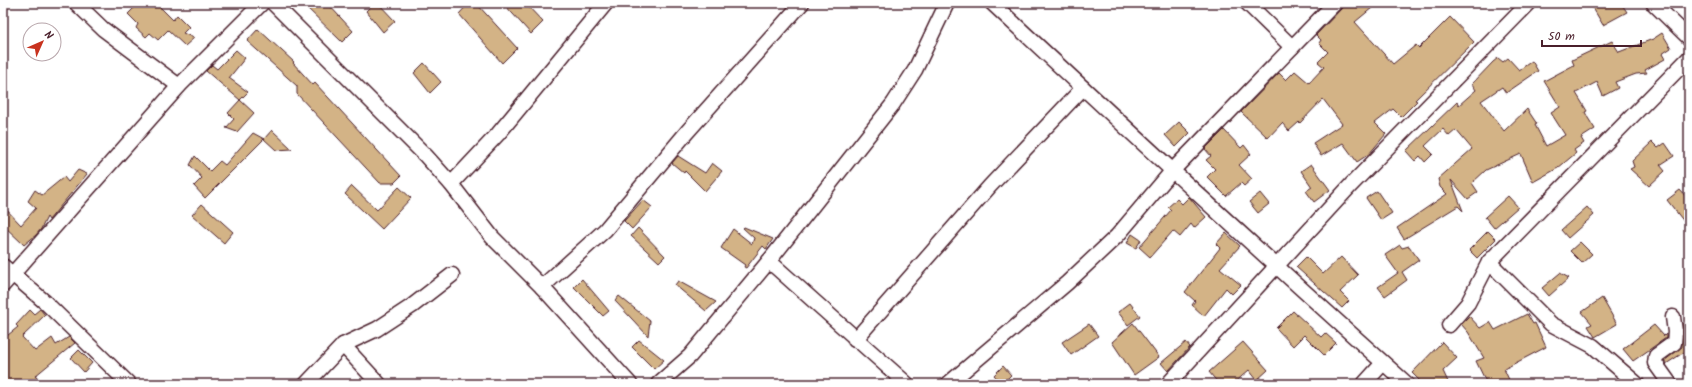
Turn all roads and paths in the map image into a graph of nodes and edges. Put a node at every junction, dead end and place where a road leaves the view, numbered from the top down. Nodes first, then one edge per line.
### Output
1 (76, 3) edge
2 (262, 3) edge
3 (272, 3) edge
4 (606, 3) edge
5 (802, 3) edge
6 (948, 3) edge
7 (992, 3) edge
8 (1247, 3) edge
9 (1335, 3) edge
10 (1529, 3) edge
11 (1653, 3) edge
12 (1689, 38) edge
13 (1292, 47) junction
14 (1689, 58) edge
15 (179, 86) junction
16 (1083, 88) junction
17 (1173, 170) junction
18 (451, 184) junction
19 (769, 261) junction
20 (1489, 262) junction
21 (1276, 268) junction
22 (8, 270) edge
23 (452, 275) dead end
24 (3, 285) edge
25 (542, 287) junction
26 (1673, 317) dead end
27 (1449, 325) dead end
28 (855, 340) junction
29 (342, 345) junction
30 (1383, 363) junction
31 (129, 384) edge
32 (306, 384) edge
33 (379, 384) edge
34 (630, 384) edge
35 (658, 384) edge
36 (907, 384) edge
37 (948, 384) edge
38 (1168, 384) edge
39 (1364, 384) edge
40 (1407, 384) edge
41 (1637, 384) edge
42 (1670, 384) edge

1 - 15 street
2 - 15 street
3 - 18 street
4 - 18 street
5 - 25 street
6 - 19 street
7 - 16 street
8 - 13 street
9 - 13 street
10 - 21 street
11 - 12 street
13 - 17 street
14 - 20 street
15 - 22 street
16 - 17 street
16 - 28 street
17 - 21 street
17 - 37 street
18 - 25 street
19 - 28 street
19 - 35 street
20 - 27 street
20 - 41 street
21 - 30 street
21 - 38 street
22 - 24 street
22 - 31 street
23 - 29 street
25 - 34 street
26 - 42 street
28 - 36 street
29 - 32 street
29 - 33 street
30 - 39 street
30 - 40 street

